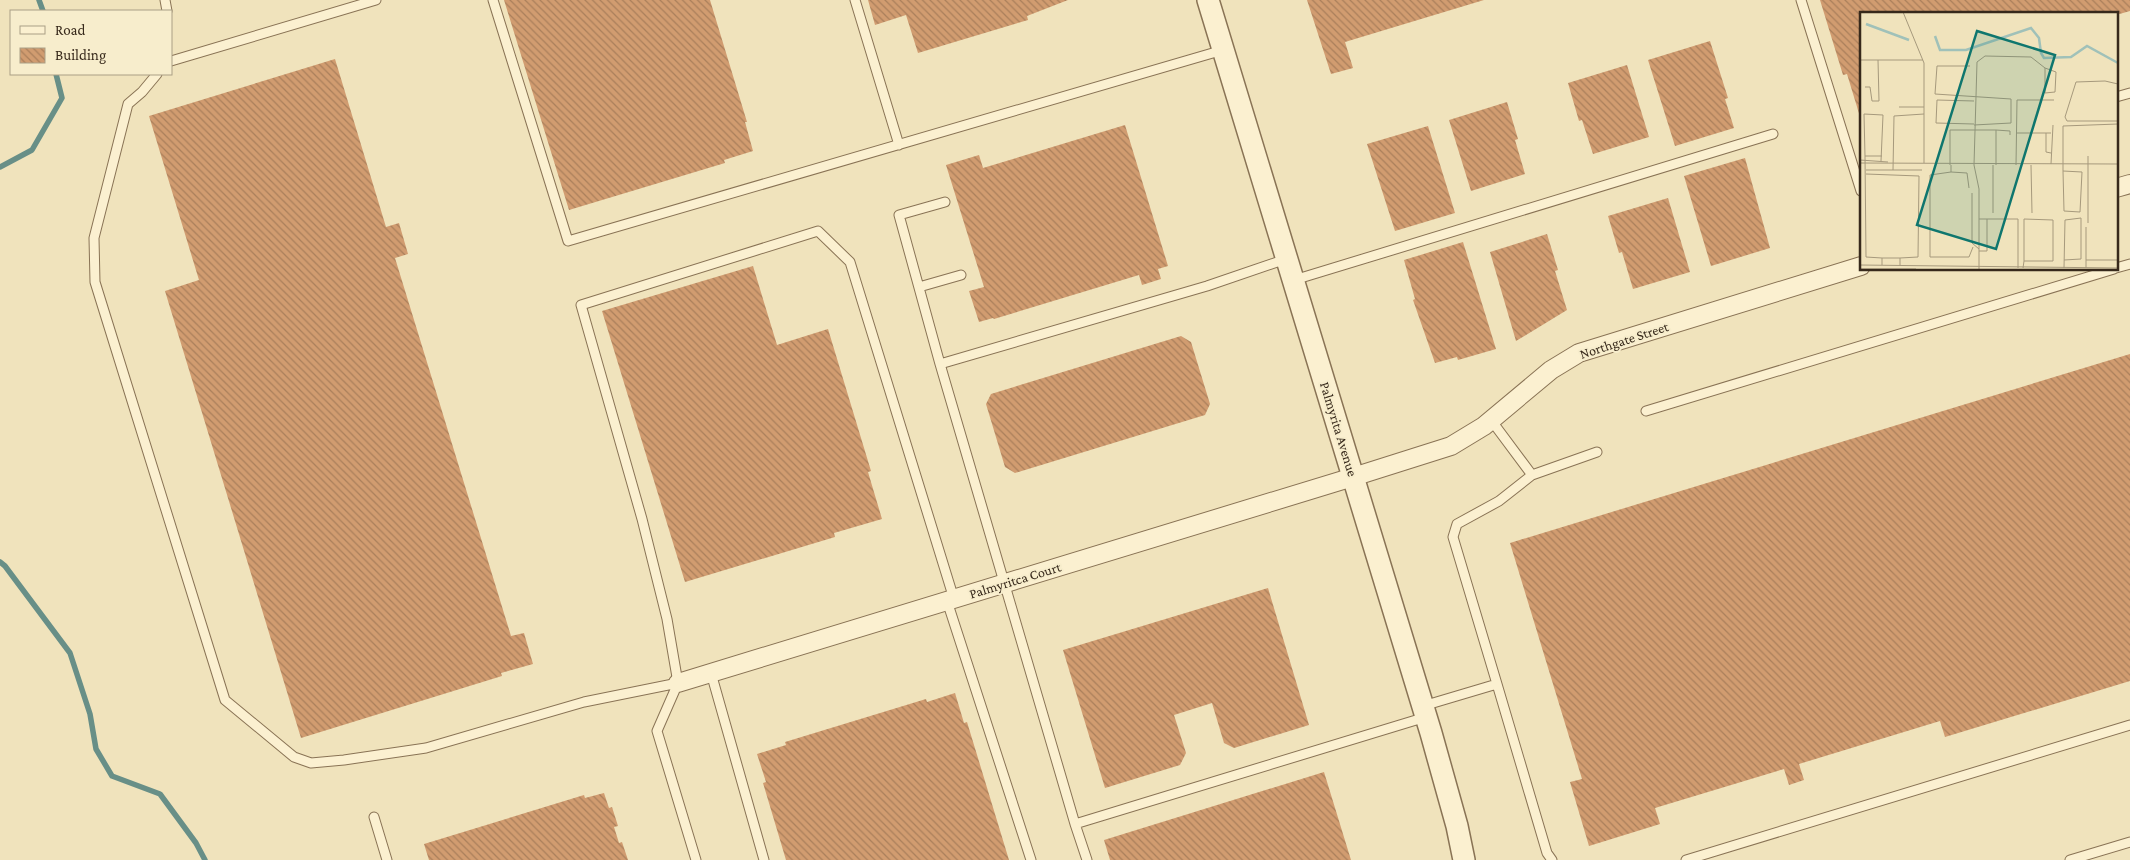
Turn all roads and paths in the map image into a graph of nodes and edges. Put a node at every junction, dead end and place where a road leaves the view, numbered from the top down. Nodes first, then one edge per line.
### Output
1 (376, 0) edge
2 (493, 0) edge
3 (855, 0) edge
4 (1208, 0) edge
5 (1801, 0) edge
6 (1223, 50) junction
7 (172, 61) edge
8 (156, 75) edge
9 (1774, 134) dead end
10 (899, 145) junction
11 (1859, 178) edge
12 (945, 202) dead end
13 (1287, 259) junction
14 (1860, 266) edge
15 (2108, 270) edge
16 (961, 275) dead end
17 (1293, 280) junction
18 (919, 287) junction
19 (940, 364) junction
20 (1646, 411) dead end
21 (1491, 420) junction
22 (1597, 452) dead end
23 (1532, 475) junction
24 (1353, 477) junction
25 (1004, 584) junction
26 (950, 600) junction
27 (711, 673) junction
28 (678, 683) junction
29 (1497, 684) junction
30 (1424, 712) junction
31 (2130, 725) edge
32 (374, 817) dead end
33 (1076, 824) junction
34 (2130, 842) edge
35 (387, 860) edge
36 (696, 860) edge
37 (764, 860) edge
38 (1031, 860) edge
39 (1087, 860) edge
40 (1464, 860) edge
41 (1552, 860) edge
42 (1686, 860) edge
43 (2070, 860) edge

1 - 7 lane
2 - 10 lane
3 - 10 lane
4 - 6 street, Palmyrita Avenue
5 - 11 lane
6 - 10 lane
6 - 13 street, Palmyrita Avenue
8 - 28 lane
9 - 17 lane
12 - 18 lane
13 - 17 street, Palmyrita Avenue
13 - 19 lane
14 - 21 street, Northgate Street
15 - 20 lane
16 - 18 lane
17 - 24 street, Palmyrita Avenue
18 - 19 lane
19 - 25 lane
21 - 23 lane
21 - 24 street, Northgate Street
22 - 23 lane
23 - 29 lane
24 - 25 street, Palmyritca Court
24 - 30 street, Palmyrita Avenue
25 - 26 street, Palmyritca Court
25 - 33 lane
26 - 27 street, Palmyritca Court
26 - 28 lane
26 - 38 lane
27 - 28 street, Palmyritca Court
27 - 37 lane
28 - 36 lane
29 - 30 lane
29 - 41 lane
30 - 33 lane
30 - 40 street, Palmyrita Avenue
31 - 42 lane
32 - 35 lane
33 - 39 lane
34 - 43 lane

